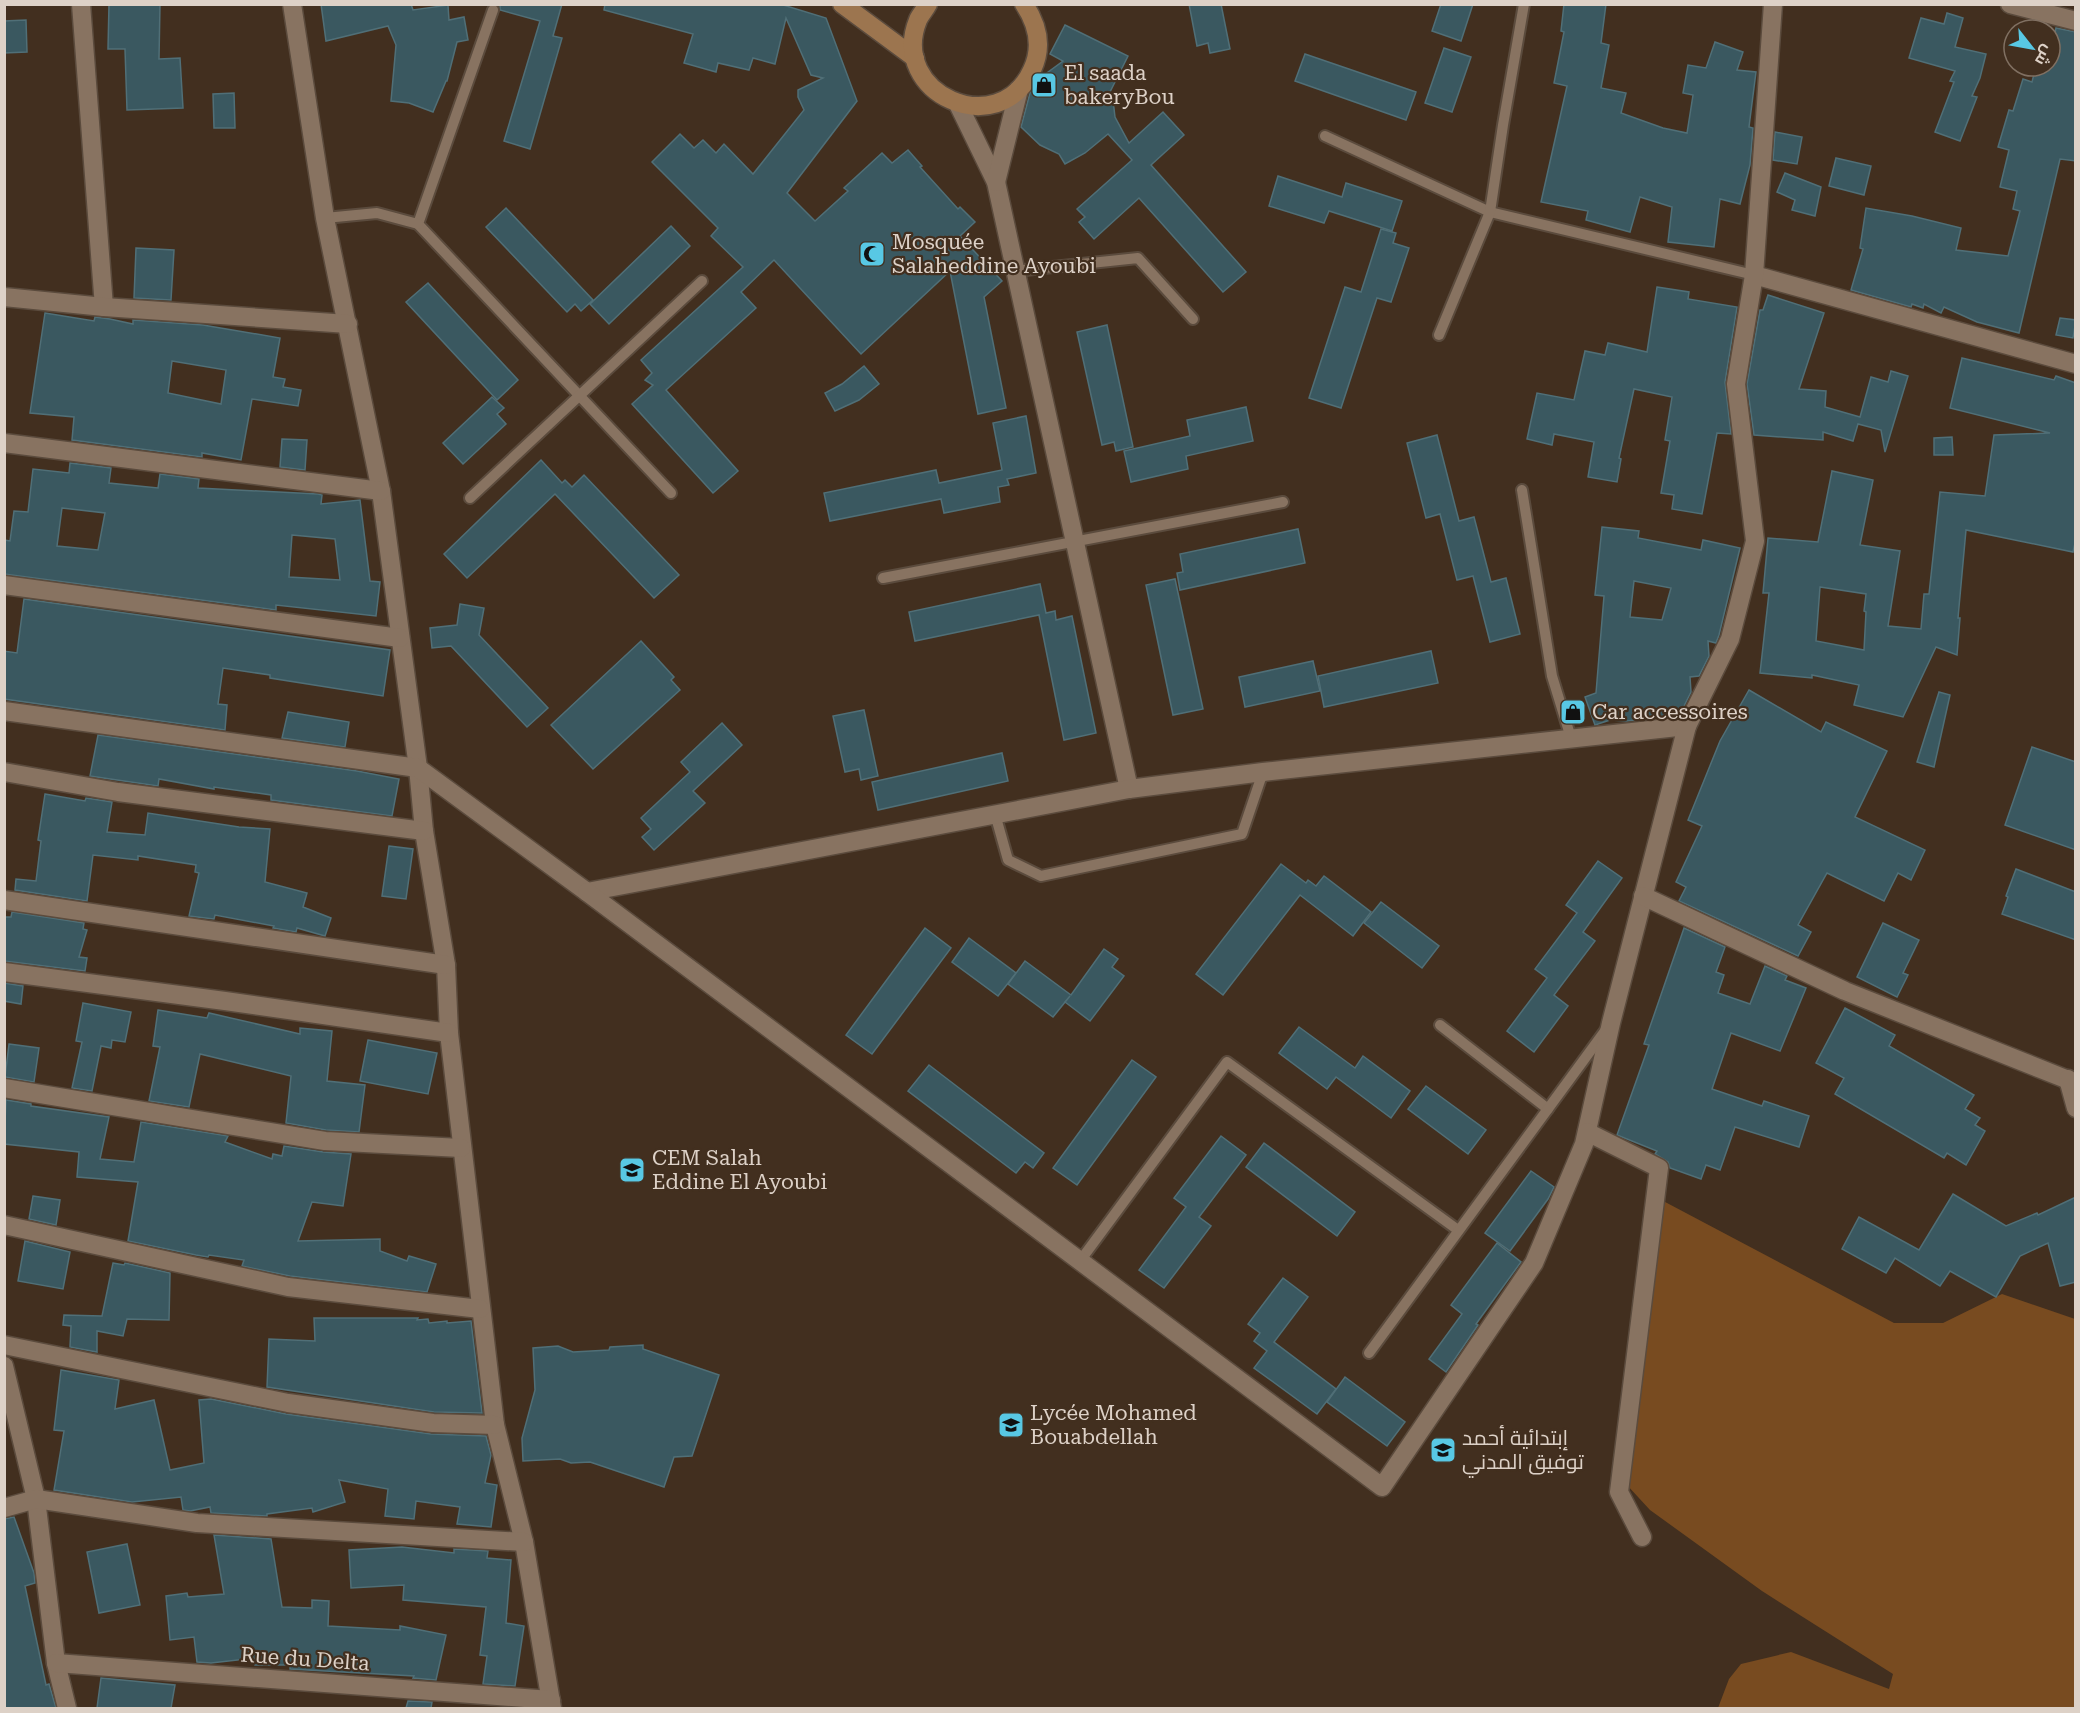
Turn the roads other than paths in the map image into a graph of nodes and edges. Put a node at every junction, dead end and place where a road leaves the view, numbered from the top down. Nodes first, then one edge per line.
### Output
1 (81, 4) edge
2 (292, 4) edge
3 (842, 4) edge
4 (928, 4) edge
5 (1524, 4) edge
6 (1773, 4) edge
7 (2010, 4) edge
8 (1032, 9) edge
9 (493, 10) dead end
10 (2076, 21) edge
11 (915, 58) junction
12 (1019, 89) junction
13 (958, 104) junction
14 (1325, 136) dead end
15 (996, 182) junction
16 (1490, 212) junction
17 (325, 218) junction
18 (418, 224) junction
19 (1015, 271) junction
20 (1754, 275) junction
21 (702, 280) dead end
22 (4, 297) edge
23 (104, 307) junction
24 (1194, 319) dead end
25 (348, 324) junction
26 (1439, 335) dead end
27 (2076, 364) edge
28 (579, 395) junction
29 (4, 443) edge
30 (1522, 490) dead end
31 (381, 491) junction
32 (671, 493) dead end
33 (470, 498) dead end
34 (1283, 502) dead end
35 (1075, 541) junction
36 (883, 578) dead end
37 (4, 585) edge
38 (400, 638) junction
39 (4, 711) edge
40 (1687, 726) junction
41 (1571, 738) junction
42 (418, 768) junction
43 (4, 772) edge
44 (1263, 772) junction
45 (1129, 789) junction
46 (995, 814) junction
47 (424, 831) junction
48 (587, 892) junction
49 (1642, 896) junction
50 (4, 900) edge
51 (446, 965) junction
52 (4, 972) edge
53 (1611, 1023) junction
54 (1440, 1025) dead end
55 (449, 1033) junction
56 (2072, 1081) edge
57 (4, 1088) edge
58 (2076, 1108) edge
59 (1548, 1109) junction
60 (1587, 1132) junction
61 (461, 1148) junction
62 (4, 1226) edge
63 (1458, 1230) junction
64 (1080, 1262) junction
65 (480, 1309) junction
66 (4, 1345) edge
67 (1369, 1353) dead end
68 (4, 1366) edge
69 (495, 1425) junction
70 (36, 1499) junction
71 (4, 1508) edge
72 (1642, 1537) dead end
73 (524, 1542) junction
74 (56, 1663) junction
75 (551, 1704) edge
76 (67, 1708) edge

1 - 23 street
2 - 17 street
3 - 11 street
4 - 11 street
5 - 16 lane
6 - 20 street
7 - 10 street
8 - 12 street
9 - 18 lane
11 - 13 street
12 - 13 street
12 - 15 street
13 - 15 street
14 - 16 lane
15 - 19 street
16 - 20 lane
16 - 26 lane
17 - 18 lane
17 - 25 street
18 - 28 lane
19 - 24 lane
19 - 35 street
20 - 27 street
20 - 40 street
21 - 28 lane
22 - 23 street
23 - 25 street
25 - 31 street
28 - 32 lane
28 - 33 lane
29 - 31 street
30 - 41 lane
31 - 38 street
34 - 35 lane
35 - 36 lane
35 - 45 street
37 - 38 street
38 - 42 street
39 - 42 street
40 - 41 street
40 - 49 street
41 - 44 street
42 - 47 street
42 - 48 street
43 - 47 street
44 - 45 street
44 - 46 lane
45 - 46 street
46 - 48 street
47 - 51 street
48 - 64 street
49 - 53 street
49 - 56 street
50 - 51 street
51 - 55 street
52 - 55 street
53 - 59 lane
53 - 60 street
54 - 59 lane
55 - 61 street
56 - 58 street
57 - 61 street
59 - 63 lane
60 - 64 street
60 - 72 street
61 - 65 street
62 - 65 street
63 - 64 lane
63 - 67 lane
65 - 69 street
66 - 69 street
68 - 70 street
69 - 73 street
70 - 71 street
70 - 73 street
70 - 74 street
73 - 75 street
74 - 75 street, Rue du Delta
74 - 76 street

